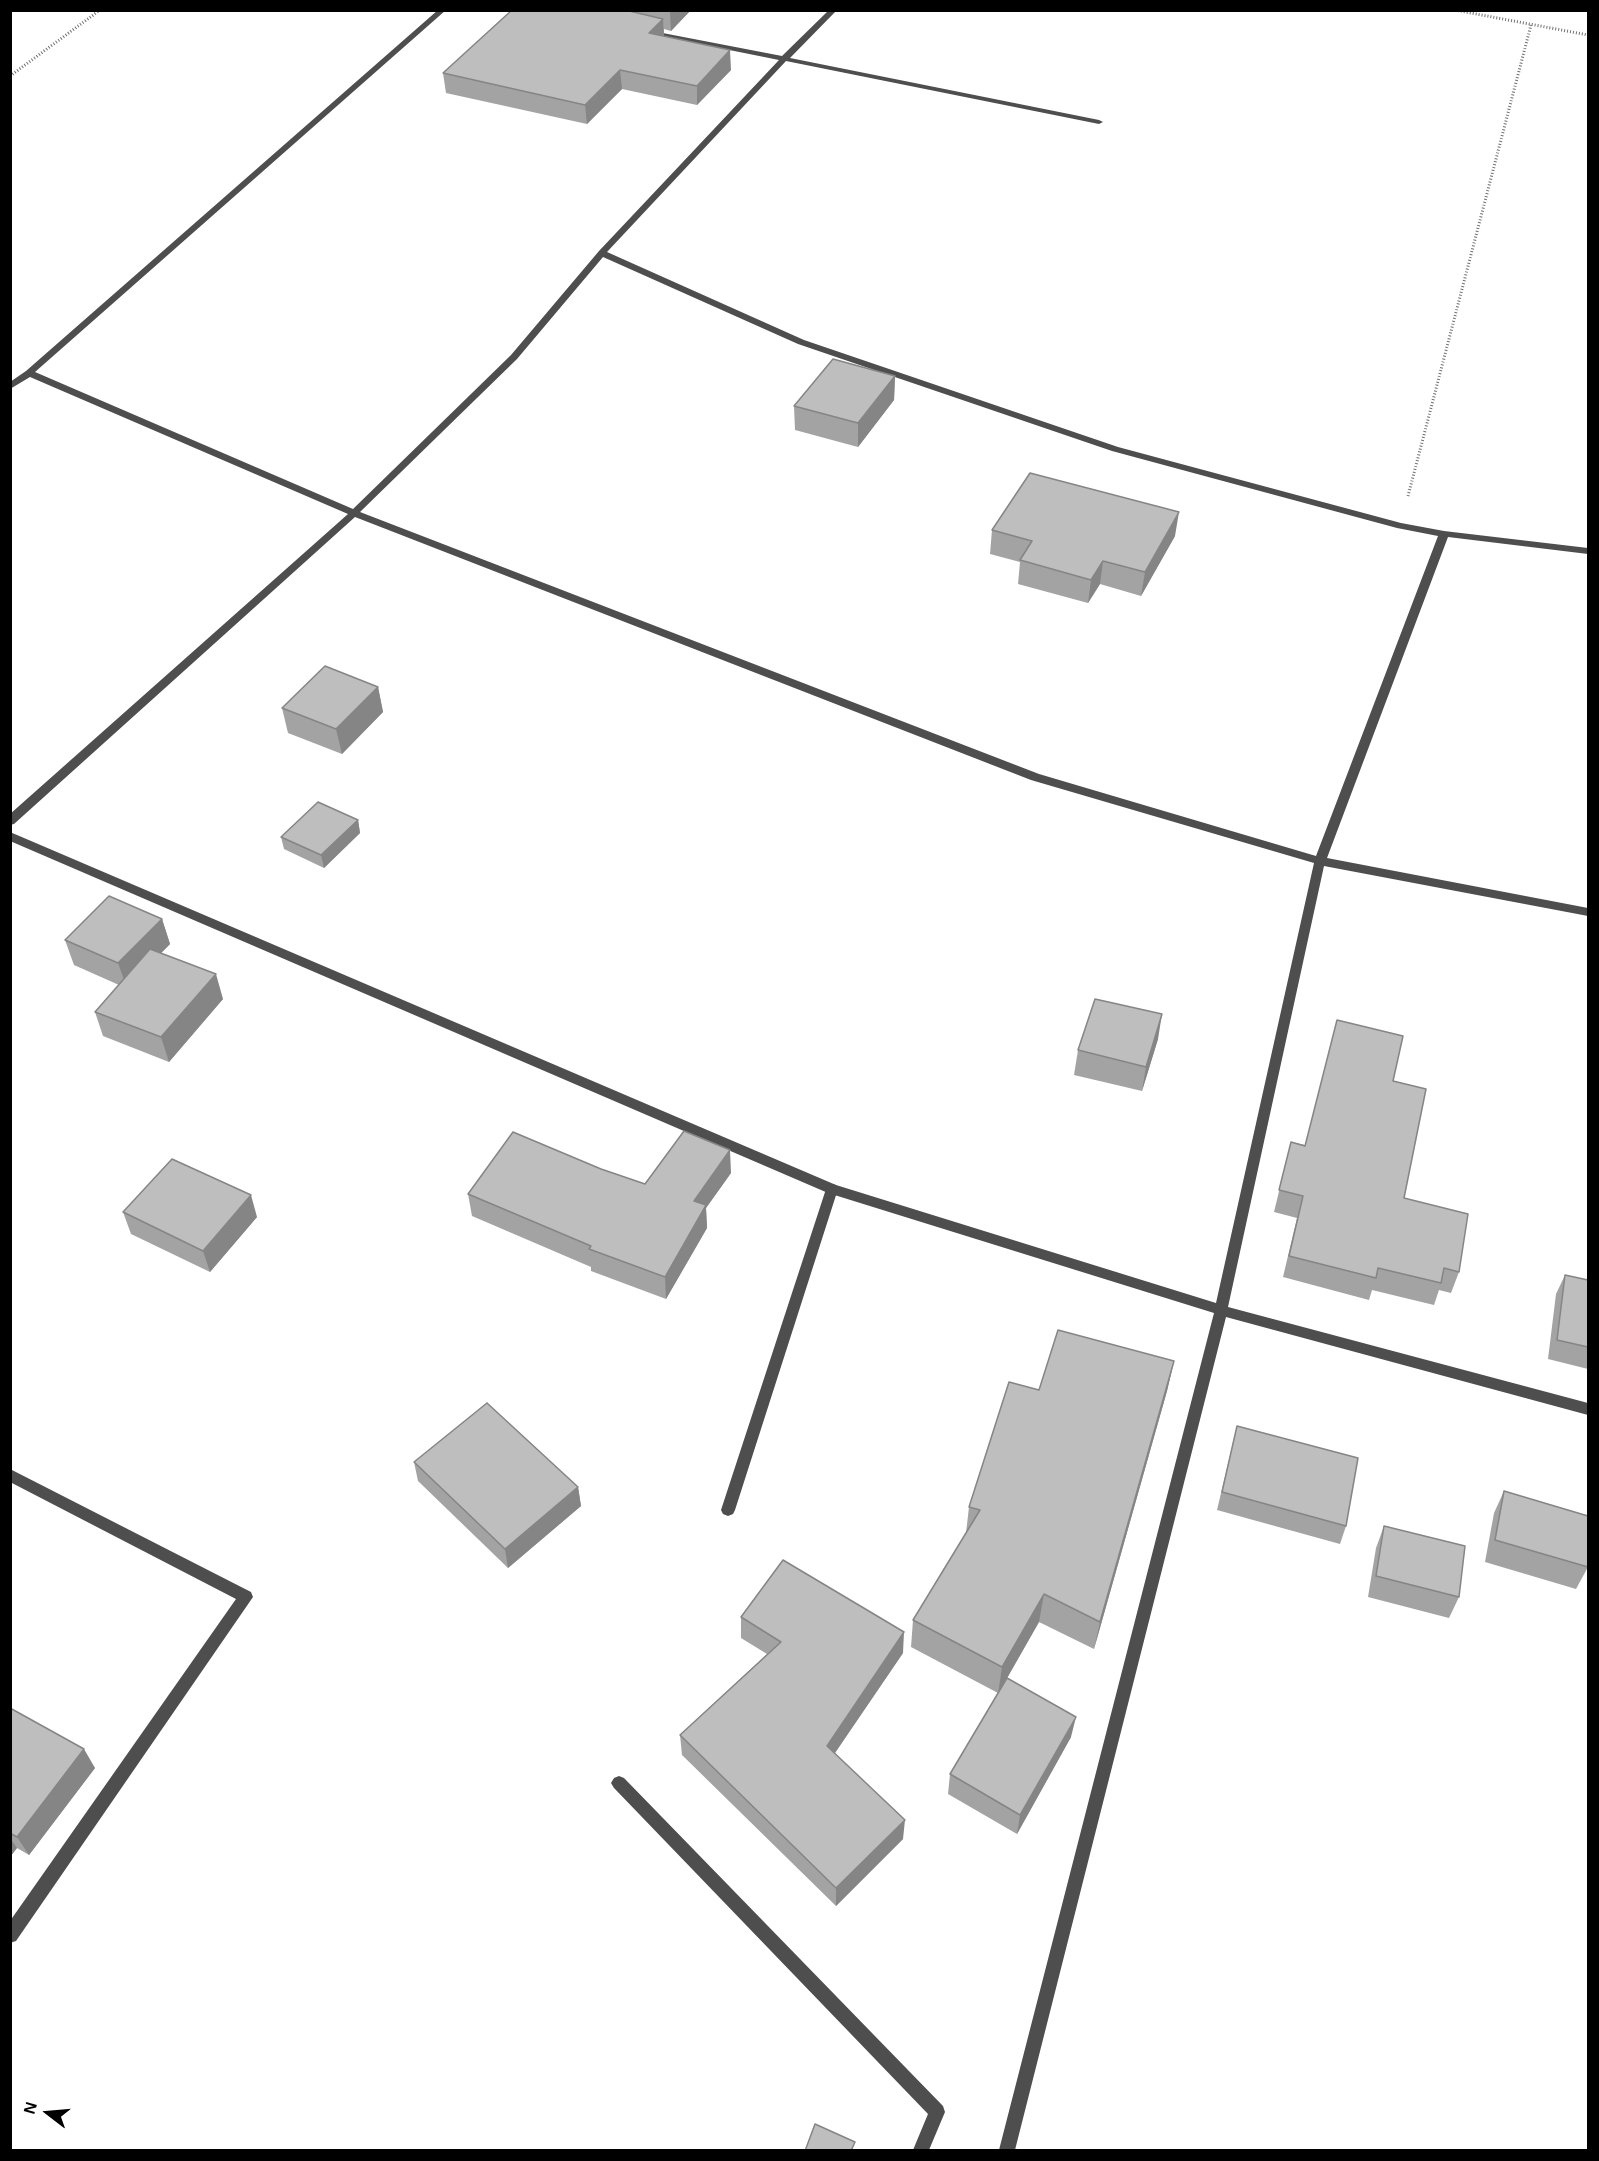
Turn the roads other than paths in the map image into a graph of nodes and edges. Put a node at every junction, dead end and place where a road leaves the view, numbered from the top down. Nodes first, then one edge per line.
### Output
1 (443, 10) edge
2 (834, 10) edge
3 (643, 30) edge
4 (783, 60) junction
5 (1099, 122) dead end
6 (602, 253) junction
7 (29, 373) junction
8 (10, 386) edge
9 (354, 513) junction
10 (1444, 534) junction
11 (1588, 552) edge
12 (10, 821) edge
13 (10, 836) edge
14 (1320, 861) junction
15 (1588, 912) edge
16 (832, 1189) junction
17 (1221, 1310) junction
18 (1588, 1409) edge
19 (10, 1475) edge
20 (728, 1510) dead end
21 (619, 1783) dead end
22 (10, 1935) edge
23 (921, 2151) edge
24 (1007, 2151) edge

1 - 7 street
2 - 4 street
3 - 4 street
4 - 5 street
4 - 6 street
6 - 9 street
6 - 10 street
7 - 8 street
7 - 9 street
9 - 12 street
9 - 14 street
10 - 11 street
10 - 14 street
13 - 16 street
14 - 15 street
14 - 17 street
16 - 17 street
16 - 20 street
17 - 18 street
17 - 24 street
19 - 22 street
21 - 23 street

